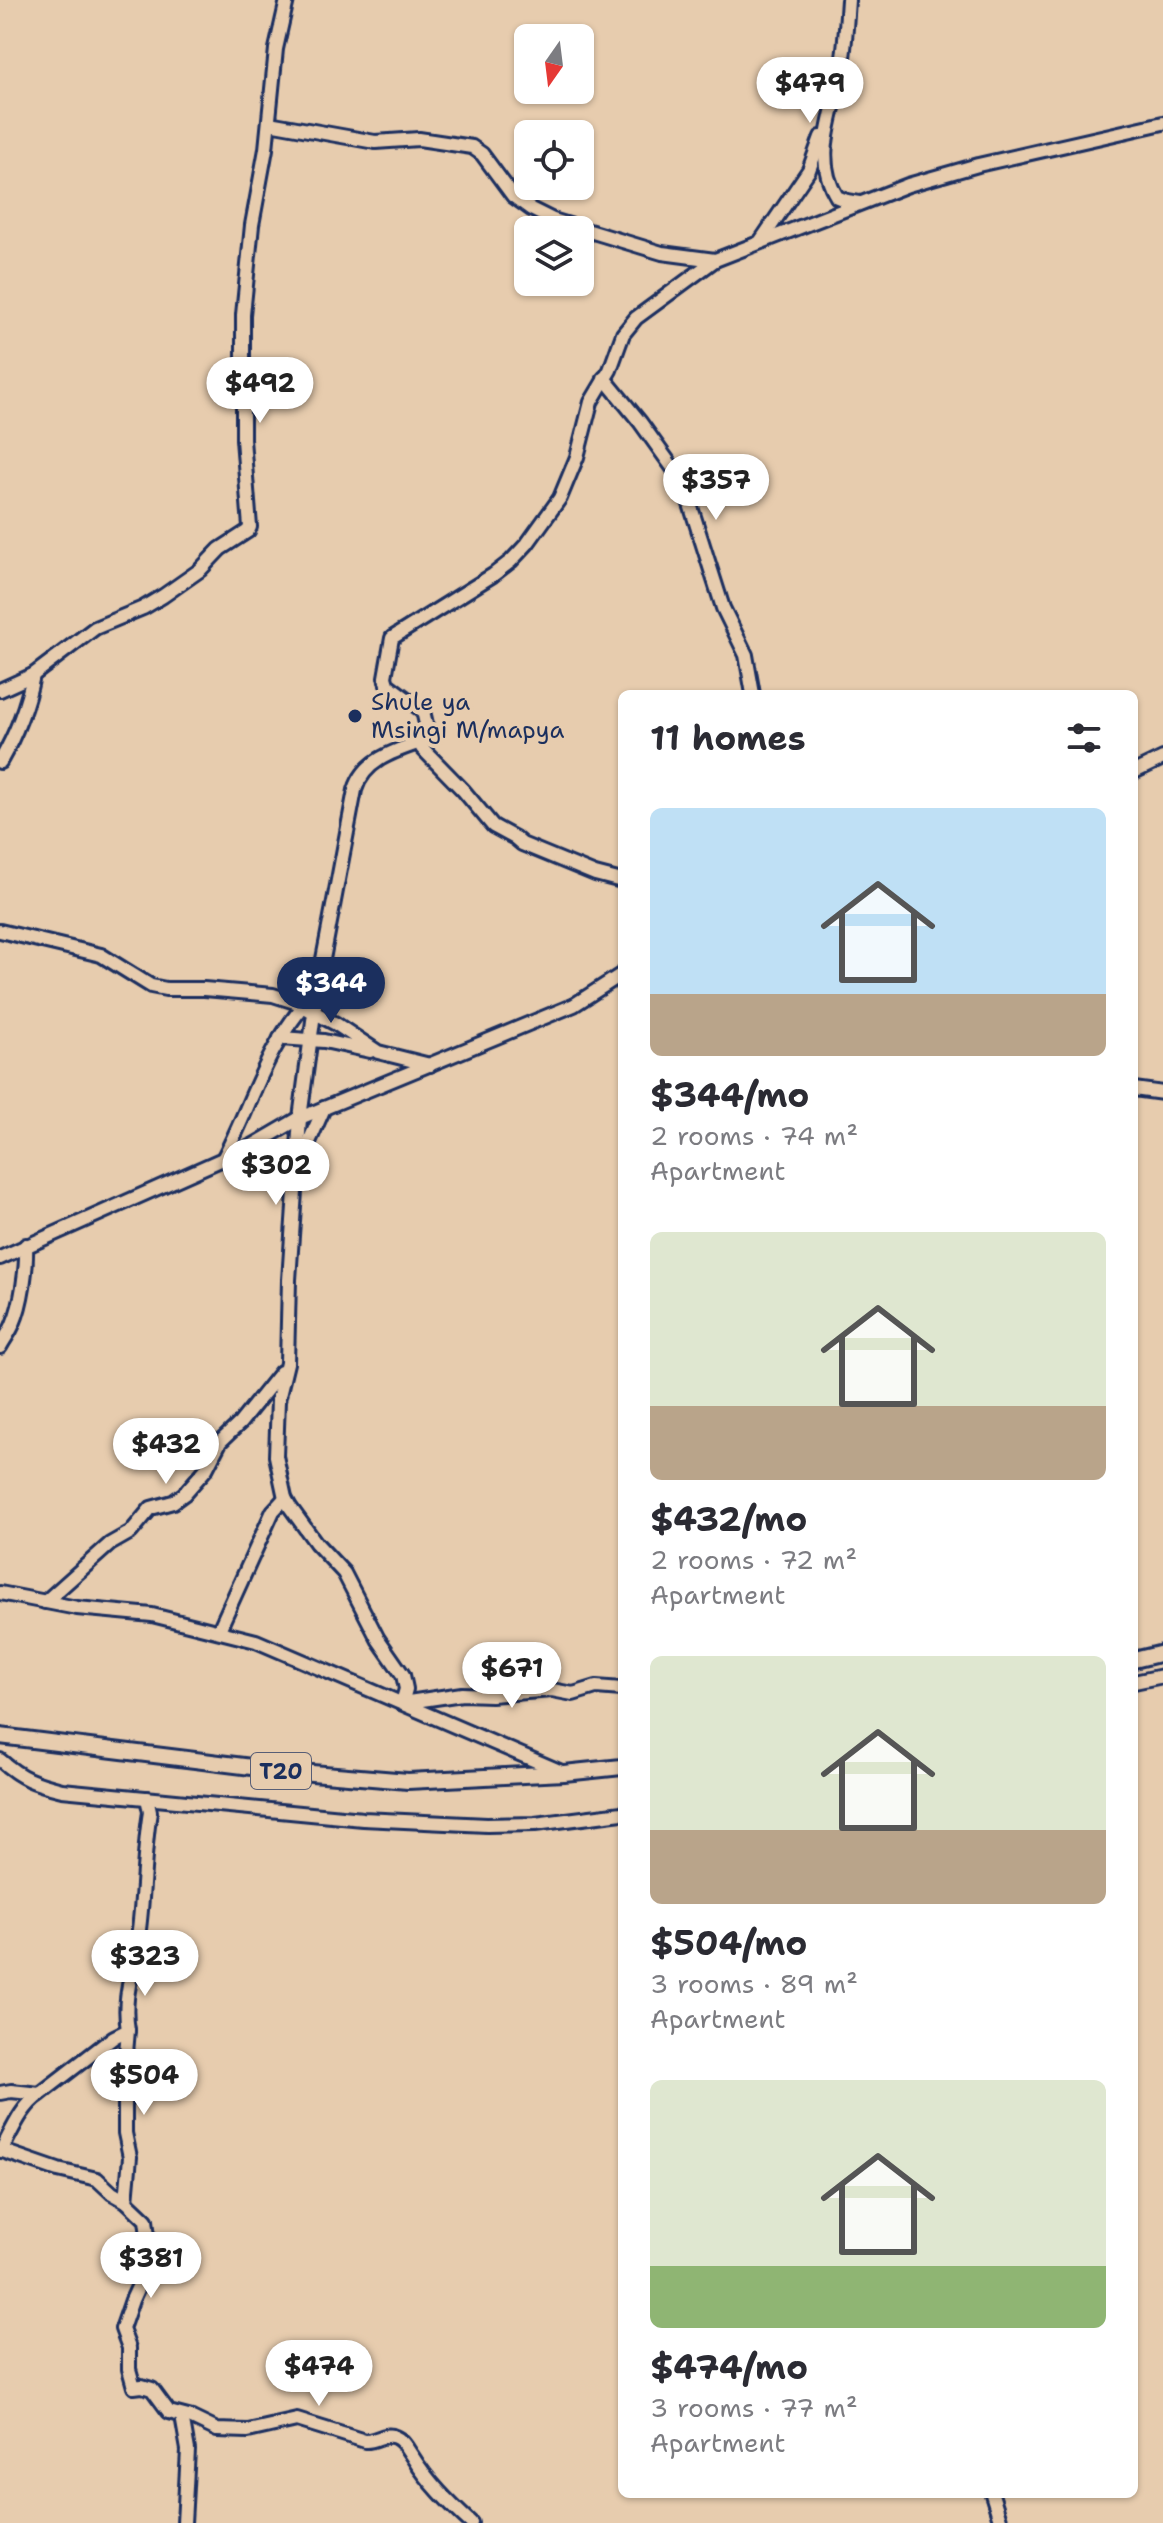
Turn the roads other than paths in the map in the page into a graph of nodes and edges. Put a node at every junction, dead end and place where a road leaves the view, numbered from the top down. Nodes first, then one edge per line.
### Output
1 (287, 0) edge
2 (848, 0) edge
3 (829, 120) junction
4 (269, 123) junction
5 (1163, 123) edge
6 (862, 203) junction
7 (760, 242) junction
8 (715, 260) junction
9 (604, 378) junction
10 (33, 675) junction
11 (0, 690) edge
12 (752, 690) edge
13 (421, 742) junction
14 (1163, 758) edge
15 (0, 762) edge
16 (1138, 770) edge
17 (618, 880) edge
18 (0, 931) edge
19 (618, 977) edge
20 (309, 1009) junction
21 (280, 1038) junction
22 (310, 1039) junction
23 (378, 1052) junction
24 (430, 1065) junction
25 (1138, 1090) edge
26 (1163, 1093) edge
27 (324, 1108) junction
28 (300, 1118) junction
29 (223, 1159) junction
30 (297, 1171) junction
31 (26, 1245) junction
32 (0, 1258) edge
33 (0, 1347) edge
34 (287, 1363) junction
35 (285, 1498) junction
36 (0, 1593) edge
37 (45, 1602) junction
38 (219, 1630) junction
39 (1163, 1653) edge
40 (1138, 1659) edge
41 (1163, 1676) edge
42 (1138, 1681) edge
43 (618, 1689) edge
44 (402, 1703) junction
45 (0, 1736) edge
46 (0, 1760) edge
47 (618, 1767) edge
48 (564, 1773) junction
49 (0, 1774) edge
50 (18, 1776) junction
51 (147, 1798) junction
52 (618, 1814) edge
53 (128, 2030) junction
54 (0, 2093) edge
55 (40, 2094) junction
56 (1, 2150) edge
57 (126, 2201) junction
58 (182, 2416) junction
59 (993, 2498) edge
60 (184, 2523) edge
61 (471, 2523) edge
62 (1001, 2523) edge

1 - 4 street
2 - 3 street
3 - 6 street
3 - 7 street
4 - 8 street
4 - 10 street
5 - 6 street
6 - 7 street
7 - 8 street
8 - 9 street
9 - 12 street
9 - 13 street
10 - 11 street
10 - 15 street
13 - 17 street
13 - 20 street
14 - 16 street
18 - 20 street
19 - 24 street
20 - 21 street
20 - 22 street
20 - 23 street
21 - 22 street
21 - 29 street
22 - 23 street
22 - 28 street
23 - 24 street
24 - 27 street
25 - 26 street
27 - 28 street
27 - 30 street
28 - 29 street
28 - 30 street
29 - 31 street
30 - 34 street
31 - 32 street
31 - 33 street
34 - 35 street
34 - 37 street
35 - 38 street
35 - 44 street
36 - 37 street
37 - 38 street
38 - 44 street
39 - 40 main road
41 - 42 street
43 - 44 street
44 - 48 street
45 - 48 main road, T20
46 - 50 street
47 - 48 main road, T20
49 - 50 street
50 - 51 street
51 - 52 street
51 - 53 street
53 - 55 street
53 - 57 street
54 - 55 street
55 - 56 street
56 - 57 street
57 - 58 street
58 - 60 street
58 - 61 street
59 - 62 street

